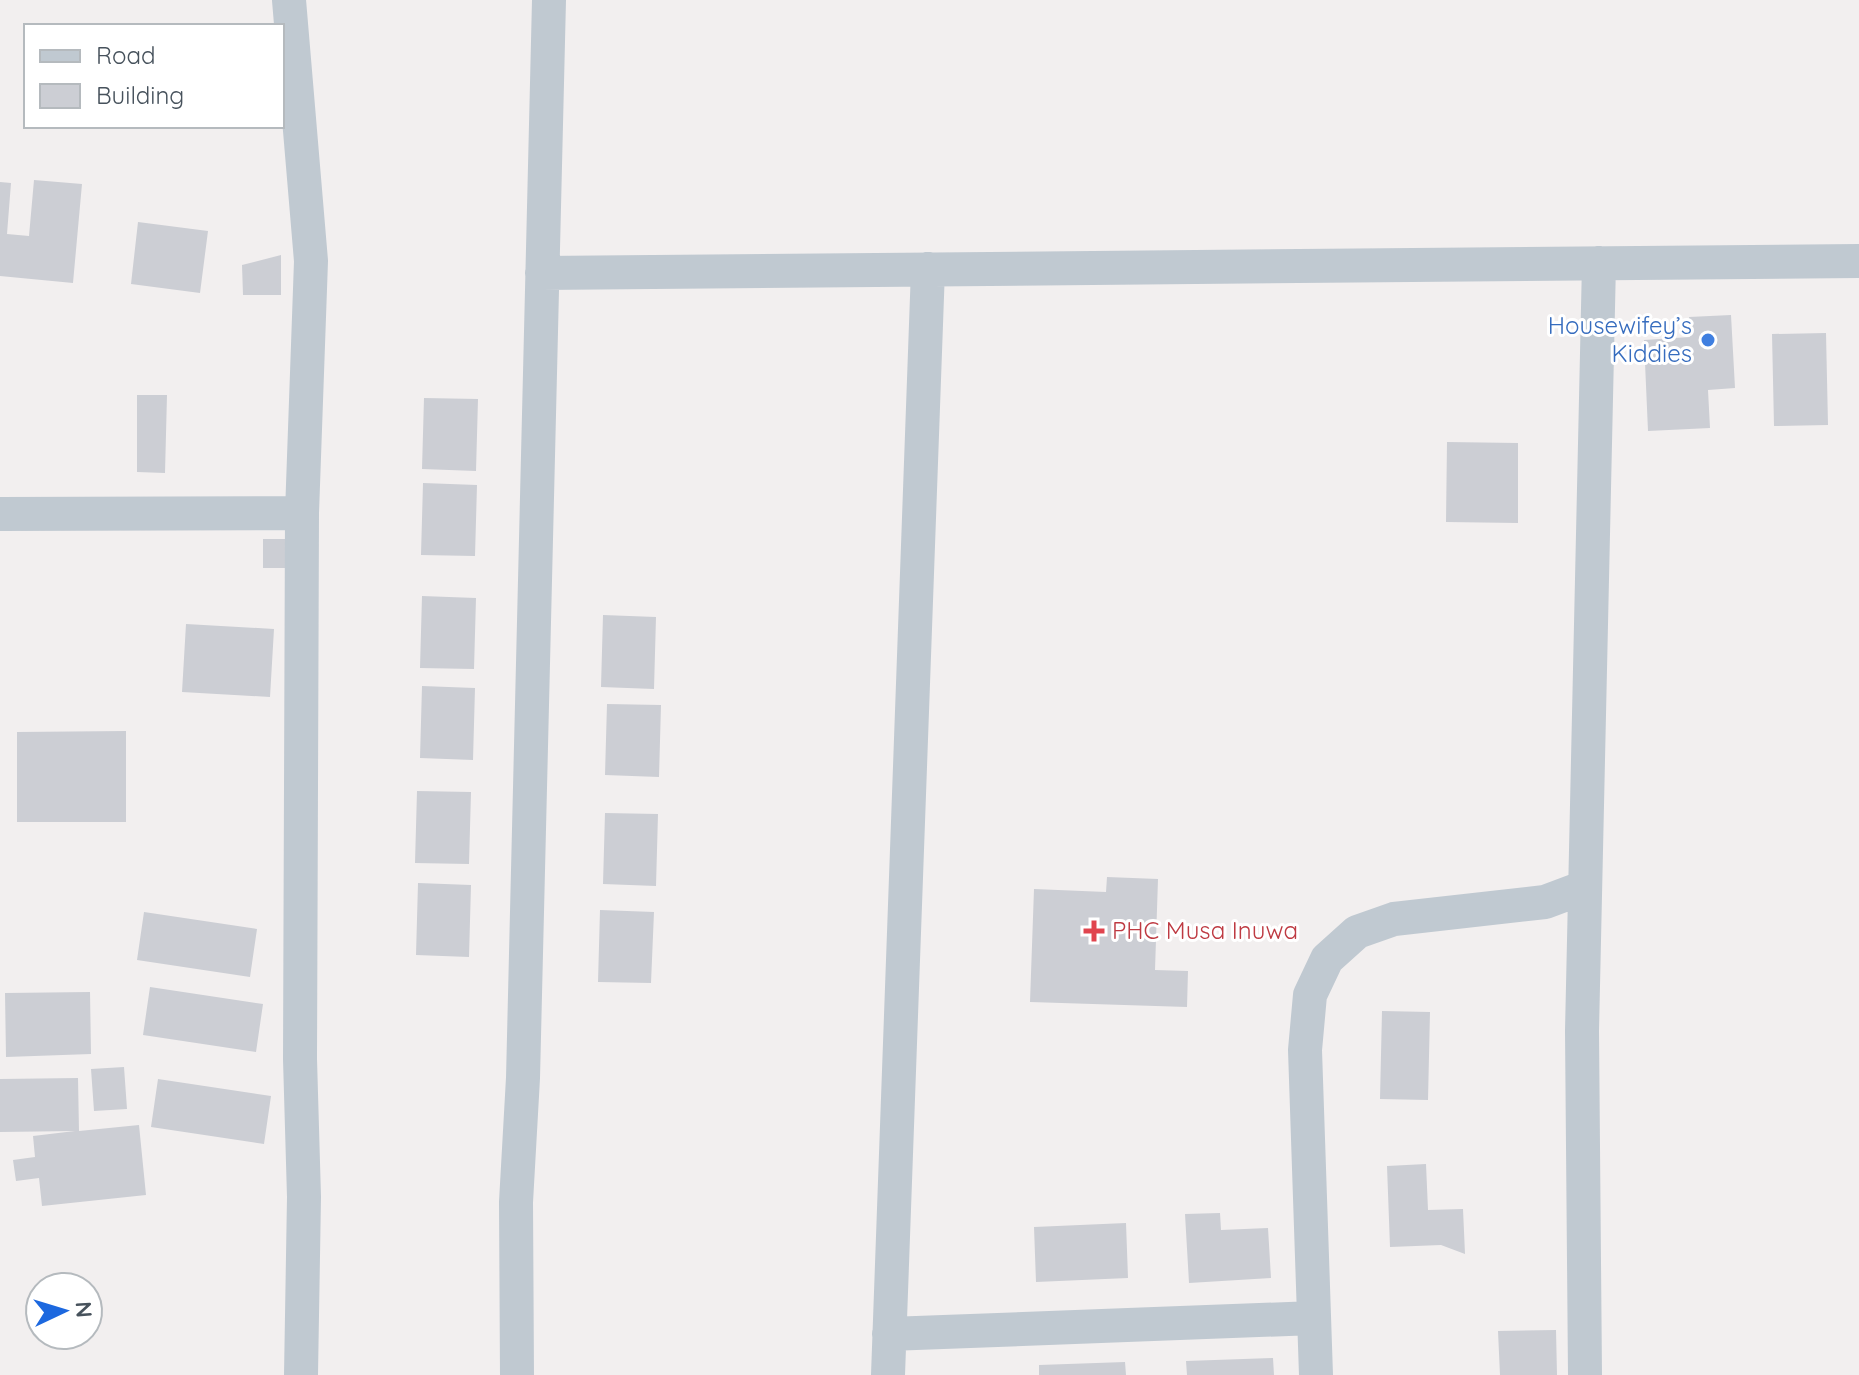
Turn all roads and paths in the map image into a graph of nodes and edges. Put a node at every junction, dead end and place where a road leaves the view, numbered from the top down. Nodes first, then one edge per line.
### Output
1 (289, 0) edge
2 (549, 0) edge
3 (1859, 261) edge
4 (1599, 263) junction
5 (928, 269) junction
6 (542, 273) junction
7 (302, 513) junction
8 (0, 514) edge
9 (1585, 887) junction
10 (1314, 1318) junction
11 (889, 1334) junction
12 (301, 1375) edge
13 (517, 1375) edge
14 (888, 1375) edge
15 (1316, 1375) edge
16 (1585, 1375) edge

1 - 7 street
2 - 6 street
3 - 4 street
4 - 5 street
4 - 9 street
5 - 6 street
5 - 11 street
6 - 13 street
7 - 8 street
7 - 12 street
9 - 10 street
9 - 16 street
10 - 11 street
10 - 15 street
11 - 14 street

